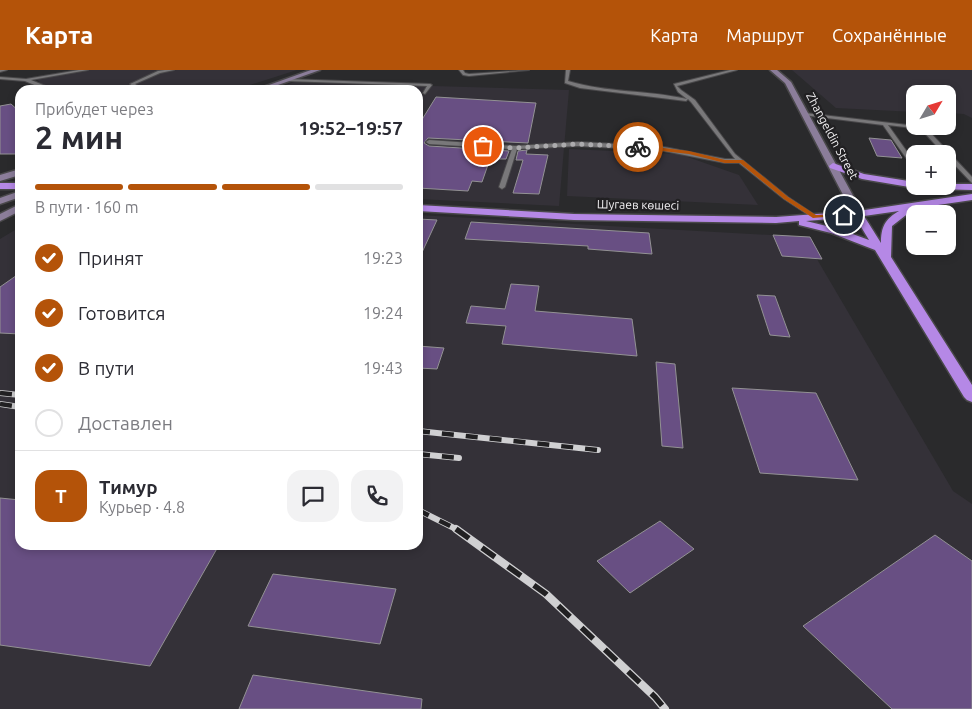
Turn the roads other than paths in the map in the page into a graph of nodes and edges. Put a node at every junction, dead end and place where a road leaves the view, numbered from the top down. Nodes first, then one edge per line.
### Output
1 (5, 70) edge
2 (86, 70) edge
3 (172, 70) edge
4 (316, 70) edge
5 (461, 70) edge
6 (527, 70) edge
7 (568, 70) edge
8 (735, 70) edge
9 (773, 70) edge
10 (0, 71) edge
11 (0, 78) edge
12 (26, 80) junction
13 (287, 80) junction
14 (39, 85) edge
15 (134, 85) edge
16 (272, 85) edge
17 (425, 93) dead end
18 (693, 101) junction
19 (805, 114) junction
20 (885, 124) junction
21 (429, 142) dead end
22 (939, 145) edge
23 (515, 148) junction
24 (906, 154) edge
25 (742, 161) junction
26 (956, 164) edge
27 (832, 166) junction
28 (15, 174) edge
29 (0, 178) edge
30 (972, 181) edge
31 (906, 184) edge
32 (0, 186) edge
33 (15, 186) edge
34 (502, 187) dead end
35 (956, 187) edge
36 (972, 187) edge
37 (15, 196) edge
38 (972, 197) edge
39 (0, 201) edge
40 (920, 205) edge
41 (906, 207) edge
42 (423, 208) edge
43 (15, 210) edge
44 (906, 210) edge
45 (858, 214) junction
46 (815, 217) junction
47 (0, 218) edge
48 (776, 220) junction
49 (882, 252) junction
50 (972, 398) edge

1 - 10 lane
2 - 12 lane
3 - 15 lane
4 - 13 main road
5 - 6 lane
7 - 18 lane
8 - 18 lane
9 - 19 main road, Zhangeldin Street
11 - 12 lane
12 - 14 lane
13 - 16 main road
13 - 17 lane
18 - 25 lane
19 - 20 lane
19 - 27 main road, Zhangeldin Street
20 - 22 lane
20 - 24 lane
21 - 23 lane
23 - 25 lane
23 - 34 lane
25 - 46 lane
26 - 30 lane
27 - 31 highway
27 - 45 main road, Zhangeldin Street
28 - 29 main road
32 - 33 highway
35 - 36 highway
37 - 39 main road
38 - 40 highway, Шугаев көшесі
41 - 45 highway, Шугаев көшесі
42 - 48 highway, Шугаев көшесі
43 - 47 main road
44 - 49 highway
45 - 46 highway, Шугаев көшесі
45 - 49 highway, Zhangeldin Street
46 - 48 highway, Шугаев көшесі
48 - 49 highway
49 - 50 highway, Zhangeldin Street

